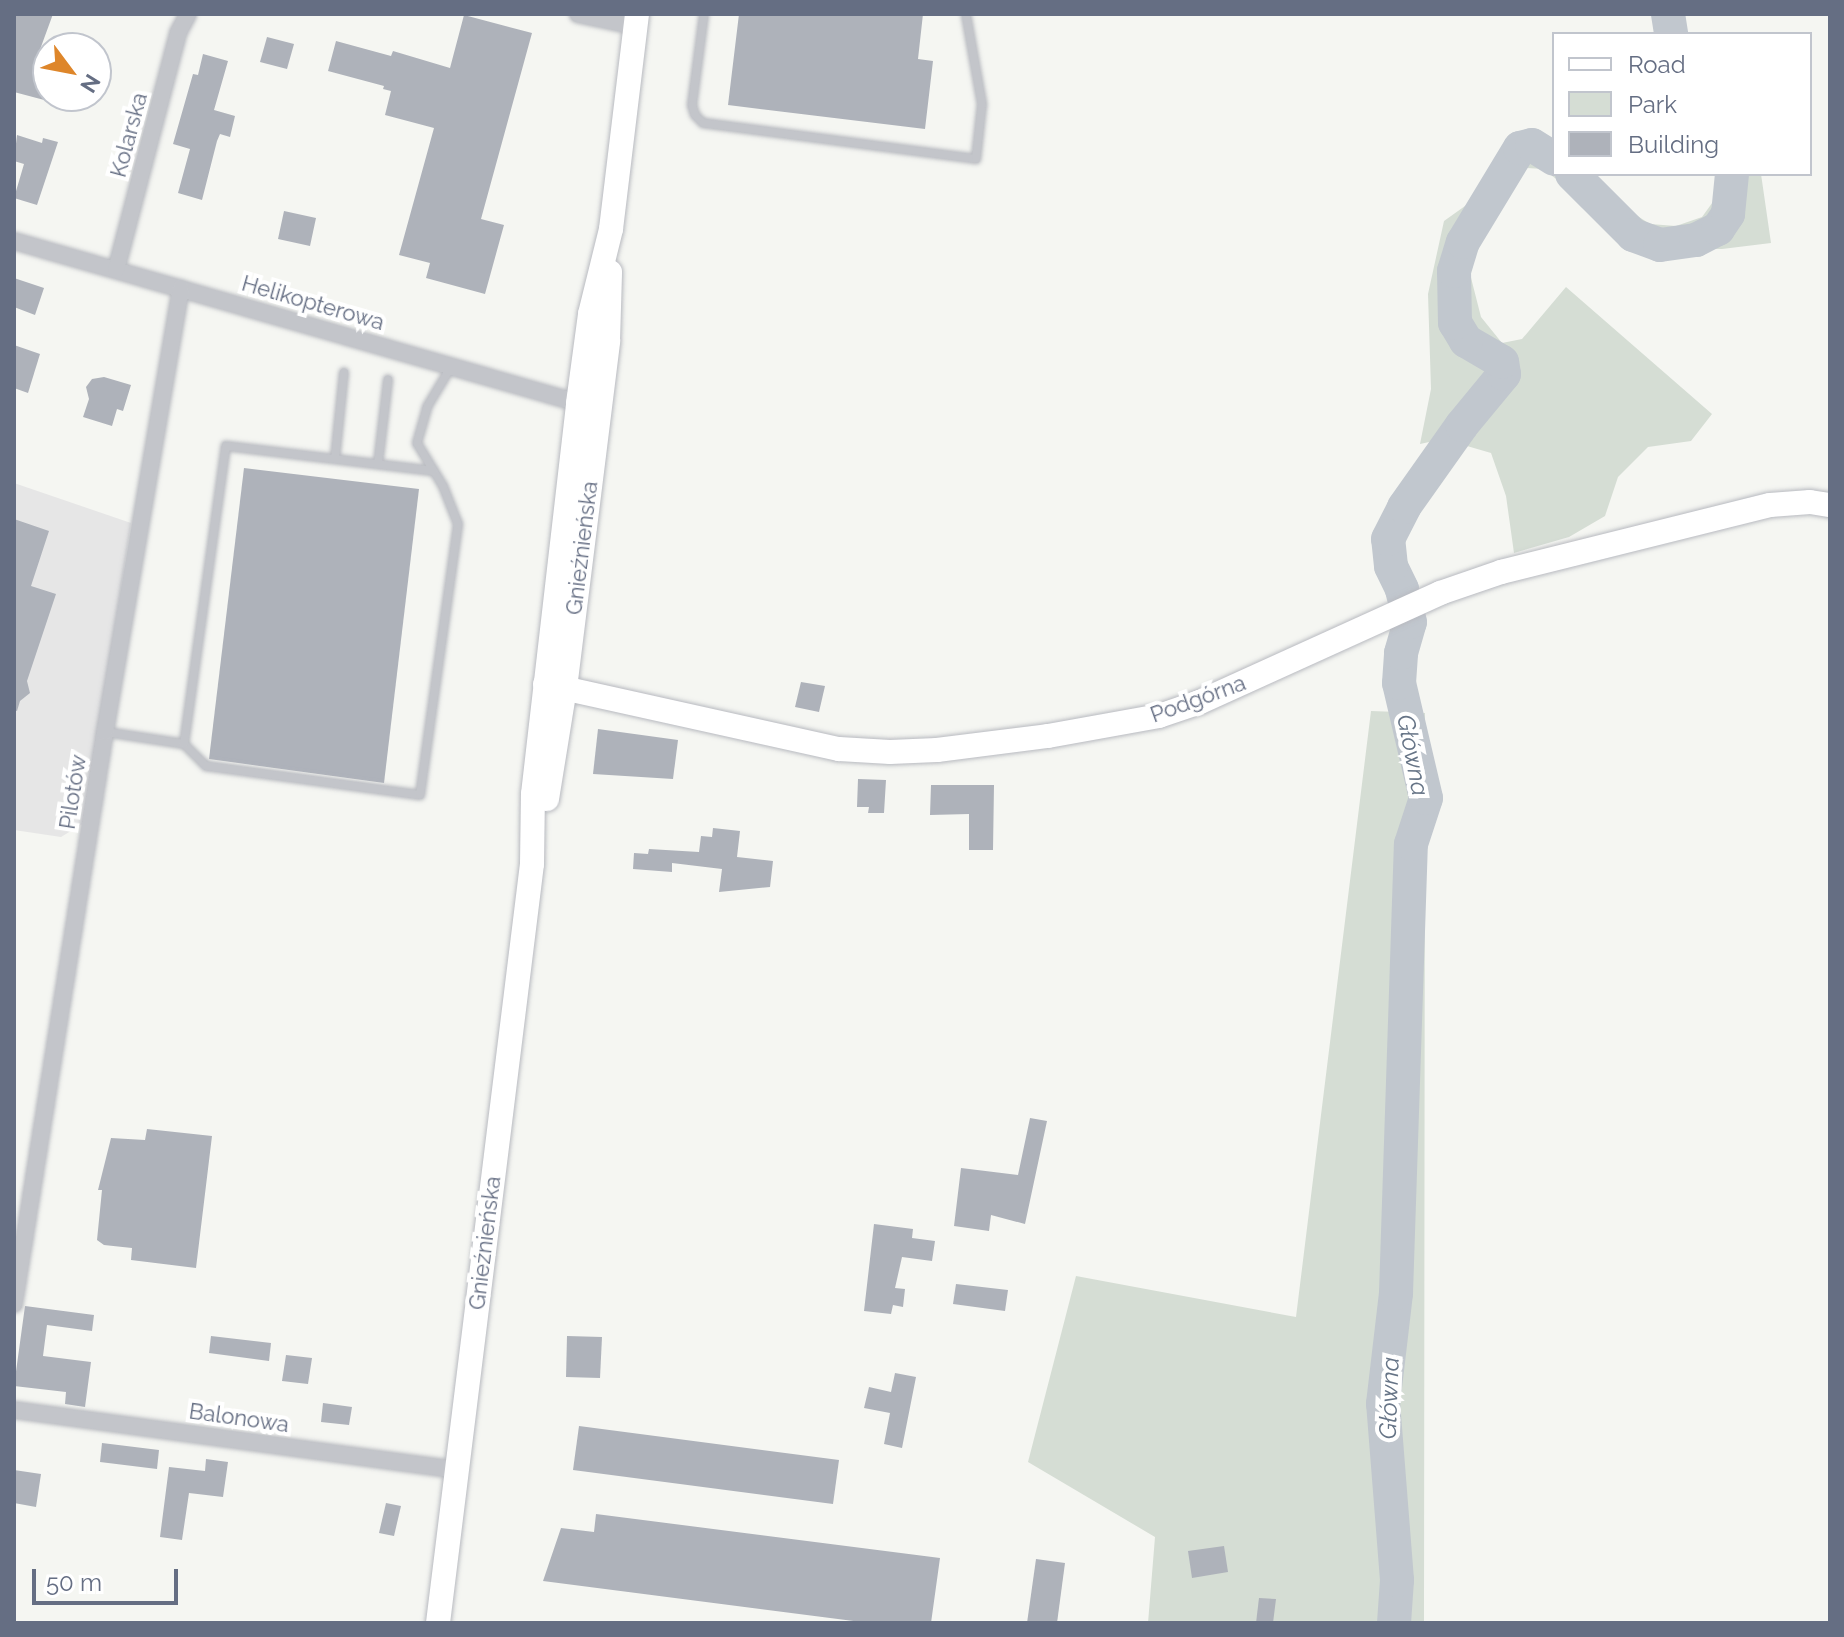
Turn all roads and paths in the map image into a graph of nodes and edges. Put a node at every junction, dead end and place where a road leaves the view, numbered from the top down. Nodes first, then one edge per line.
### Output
1 (188, 14) edge
2 (578, 14) edge
3 (704, 14) edge
4 (966, 14) edge
5 (636, 20) edge
6 (14, 241) edge
7 (116, 270) junction
8 (181, 288) junction
9 (452, 366) junction
10 (344, 372) dead end
11 (388, 380) dead end
12 (589, 406) junction
13 (335, 459) junction
14 (378, 464) junction
15 (434, 471) junction
16 (1830, 505) edge
17 (555, 686) junction
18 (105, 732) junction
19 (184, 744) junction
20 (14, 1304) edge
21 (14, 1410) edge
22 (457, 1470) junction
23 (438, 1623) edge

1 - 7 street, Kolarska
2 - 5 street
3 - 4 lane
5 - 12 main road, Gnieźnieńska
6 - 7 street, Helikopterowa
7 - 8 street, Helikopterowa
8 - 9 street, Helikopterowa
8 - 18 street, Pilotów
9 - 12 street, Helikopterowa
9 - 15 lane
10 - 13 lane
11 - 14 lane
12 - 17 main road, Gnieźnieńska
13 - 14 lane
13 - 19 lane
14 - 15 lane
15 - 19 lane
16 - 17 main road, Podgórna
17 - 22 main road, Gnieźnieńska
18 - 19 lane
18 - 20 street, Pilotów
21 - 22 street, Balonowa
22 - 23 main road, Gnieźnieńska

